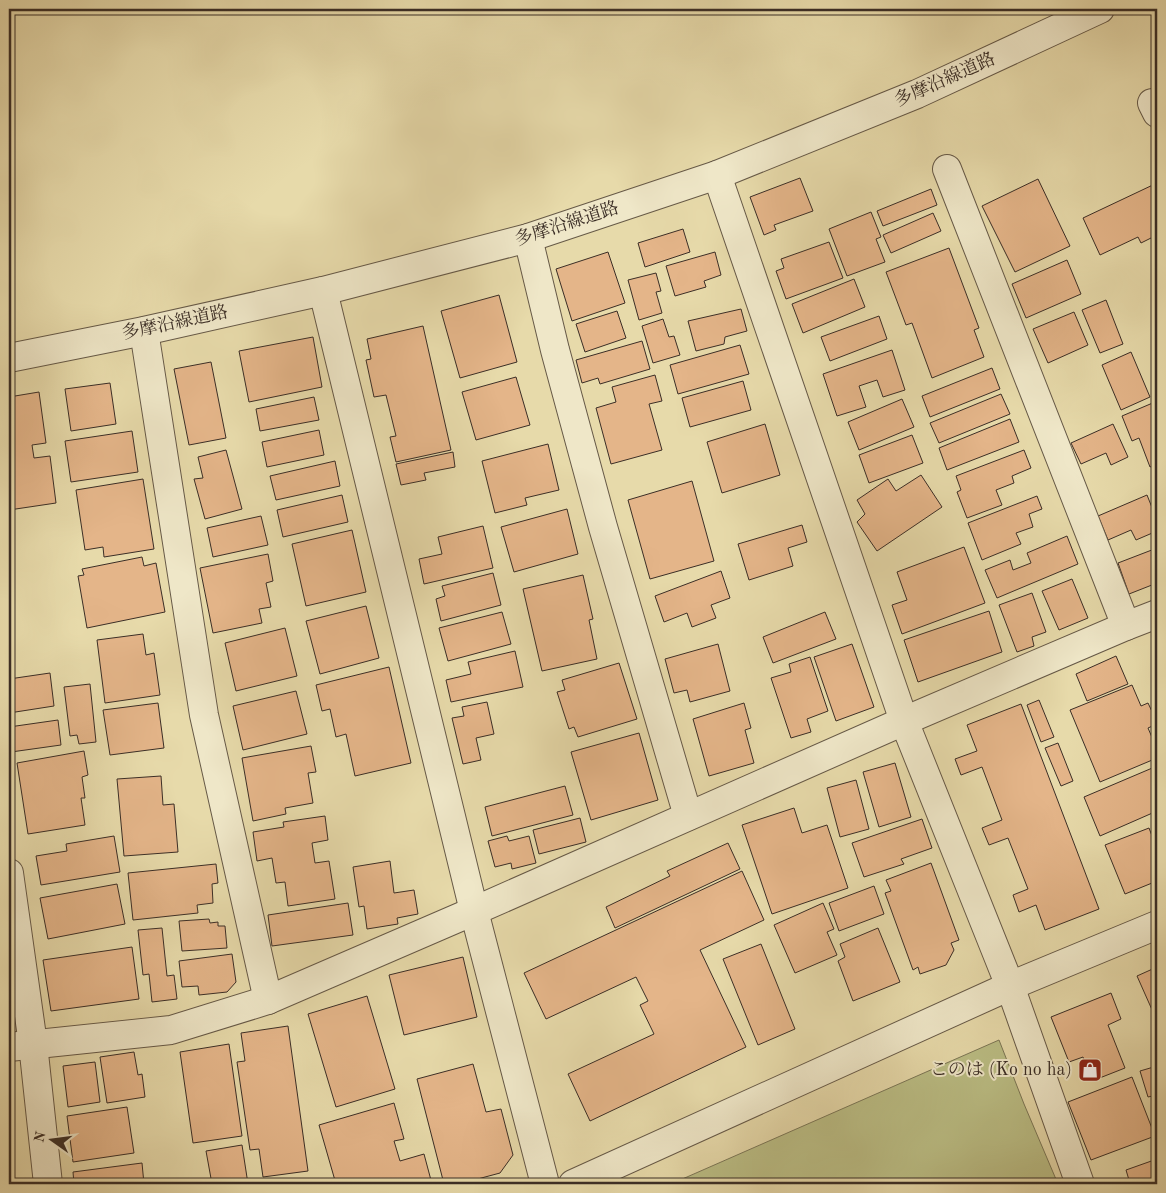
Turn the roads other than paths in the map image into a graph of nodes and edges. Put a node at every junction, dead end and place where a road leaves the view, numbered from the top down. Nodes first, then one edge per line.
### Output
1 (1100, 9) edge
2 (947, 169) dead end
3 (717, 175) junction
4 (528, 238) junction
5 (323, 291) junction
6 (144, 331) junction
7 (9, 358) edge
8 (1157, 614) edge
9 (1126, 626) junction
10 (904, 722) junction
11 (688, 816) junction
12 (9, 873) edge
13 (474, 911) junction
14 (1157, 924) edge
15 (1010, 986) junction
16 (268, 1000) junction
17 (21, 1045) edge
18 (48, 1184) edge
19 (545, 1184) edge
20 (572, 1184) edge
21 (1080, 1184) edge

1 - 3 street, 多摩沿線道路
2 - 9 street
3 - 4 street, 多摩沿線道路
3 - 10 street
4 - 5 street, 多摩沿線道路
4 - 11 street
5 - 6 street, 多摩沿線道路
5 - 13 street
6 - 7 street, 多摩沿線道路
6 - 16 street
8 - 9 street
9 - 10 street
10 - 11 street
10 - 15 street
11 - 13 street
12 - 17 street
13 - 16 street
13 - 19 street
14 - 15 street
15 - 20 street
15 - 21 street
16 - 17 street
17 - 18 street

